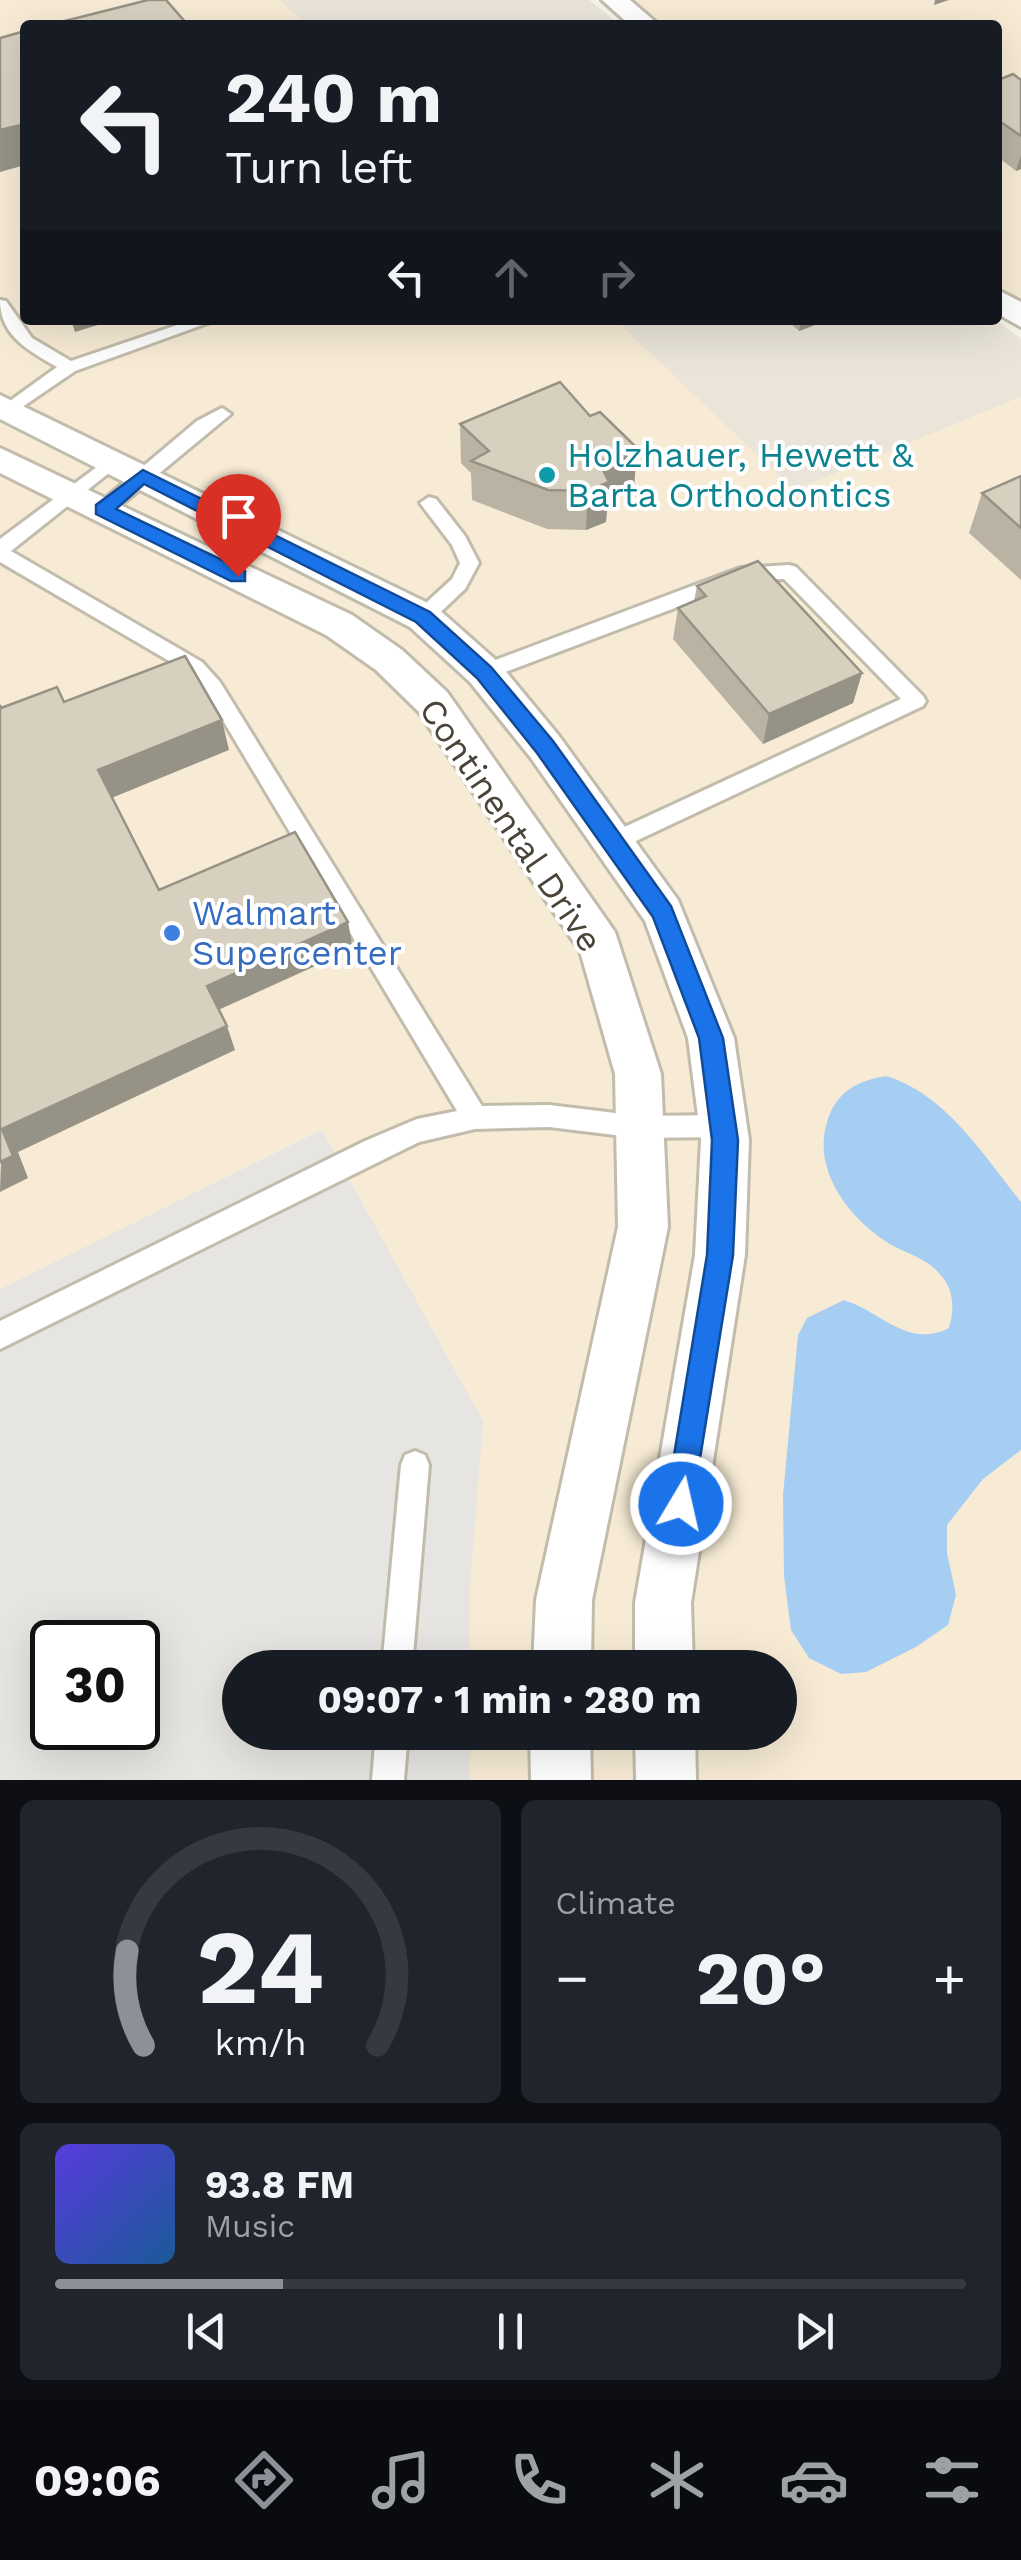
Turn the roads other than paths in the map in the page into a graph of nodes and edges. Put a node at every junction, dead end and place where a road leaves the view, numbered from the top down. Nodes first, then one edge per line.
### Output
1 (614, 0) edge
2 (640, 20) edge
3 (0, 304) edge
4 (193, 325) edge
5 (69, 367) junction
6 (4, 408) edge
7 (222, 414) dead end
8 (0, 459) edge
9 (128, 469) junction
10 (87, 502) junction
11 (430, 502) dead end
12 (0, 551) edge
13 (423, 617) junction
14 (484, 672) junction
15 (613, 842) junction
16 (475, 1118) junction
17 (640, 1126) junction
18 (723, 1126) junction
19 (0, 1335) edge
20 (415, 1465) dead end
21 (399, 1650) edge
22 (563, 1650) edge
23 (664, 1650) edge
24 (390, 1750) edge
25 (560, 1750) edge
26 (665, 1750) edge
27 (388, 1780) edge
28 (561, 1780) edge
29 (666, 1780) edge

1 - 2 street
3 - 5 lane
4 - 5 lane
5 - 6 lane
6 - 9 street, Continental Drive
7 - 9 lane
8 - 10 street, Continental Drive
9 - 10 lane
9 - 10 lane
9 - 13 street, Continental Drive
10 - 12 lane
10 - 17 street, Continental Drive
11 - 13 lane
12 - 16 lane
13 - 14 street, Continental Drive
14 - 15 street, Continental Drive
14 - 15 lane
15 - 18 street, Continental Drive
16 - 17 lane
16 - 19 lane
17 - 18 lane
17 - 22 street, Continental Drive
18 - 23 street, Continental Drive
20 - 21 lane
24 - 27 lane
25 - 28 street
26 - 29 street

